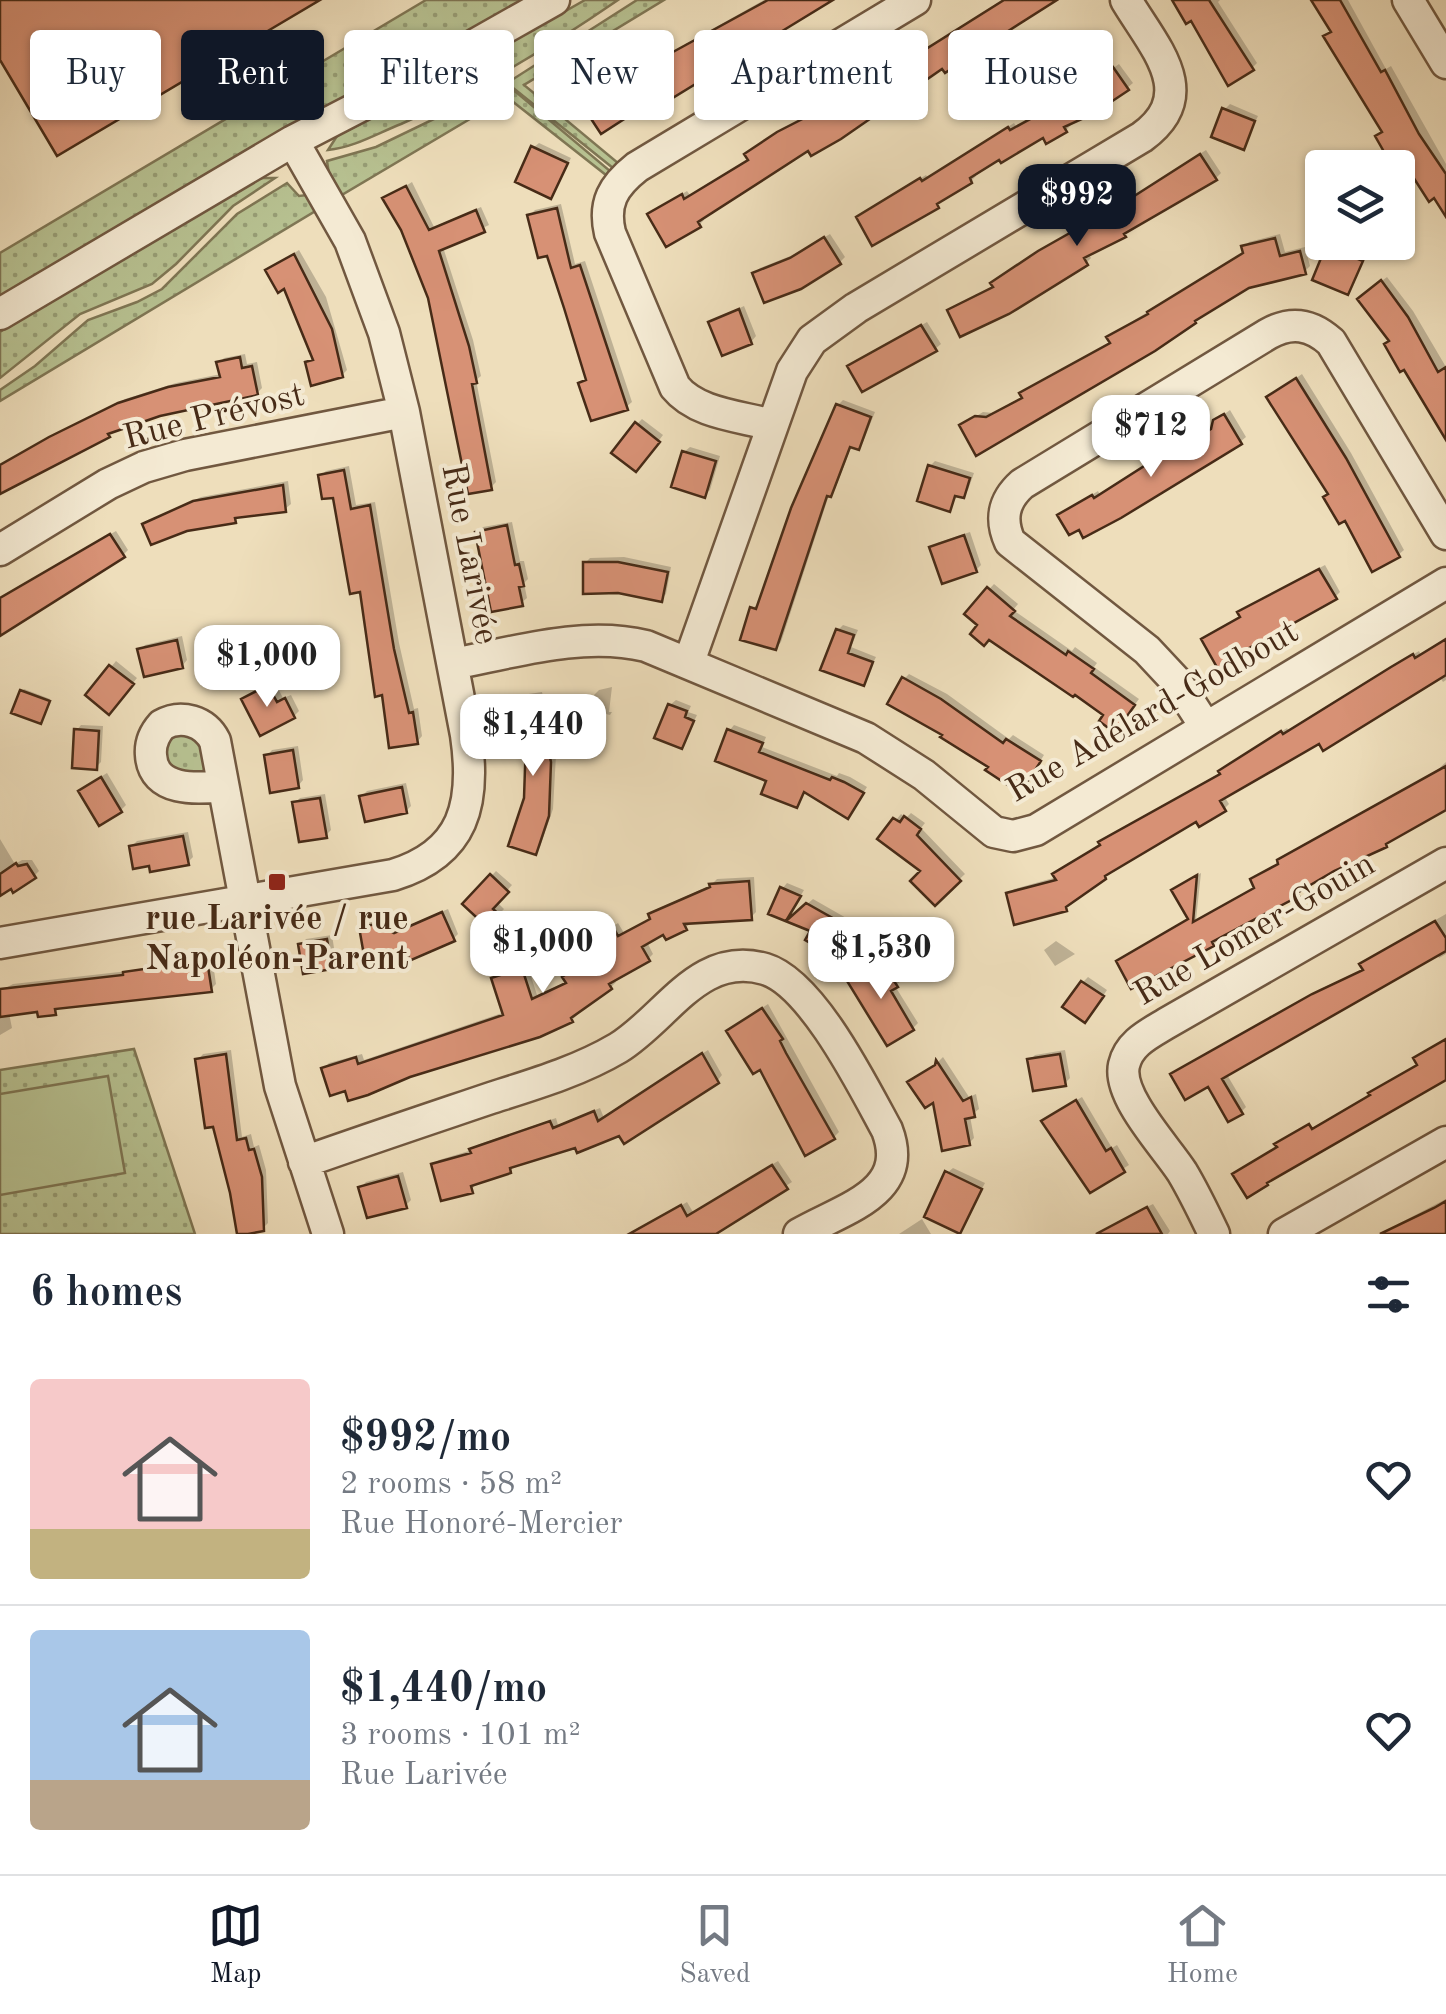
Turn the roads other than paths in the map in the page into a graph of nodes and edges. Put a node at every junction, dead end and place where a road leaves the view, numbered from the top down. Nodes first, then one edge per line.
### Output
1 (554, 0) edge
2 (914, 0) edge
3 (1126, 0) edge
4 (1408, 0) edge
5 (1446, 63) edge
6 (293, 141) junction
7 (0, 314) edge
8 (404, 412) junction
9 (772, 425) junction
10 (1446, 534) edge
11 (0, 550) edge
12 (1446, 583) edge
13 (689, 662) junction
14 (452, 664) junction
15 (1205, 726) junction
16 (223, 786) dead end
17 (1446, 863) edge
18 (244, 900) junction
19 (0, 943) edge
20 (1446, 1142) edge
21 (304, 1162) junction
22 (328, 1234) edge
23 (799, 1234) edge
24 (1214, 1234) edge
25 (1284, 1234) edge

1 - 6 street
2 - 9 street
3 - 9 street
4 - 5 street
6 - 7 street
6 - 8 street, Rue Larivée
8 - 11 street, Rue Prévost
8 - 14 street, Rue Larivée
9 - 13 street
10 - 15 street
12 - 15 street, Rue Adélard-Godbout
13 - 14 street, Rue Adélard-Godbout
13 - 15 street, Rue Adélard-Godbout
14 - 18 street, Rue Larivée
16 - 18 street
17 - 24 street, Rue Lomer-Gouin
18 - 19 street, Rue Larivée
18 - 21 street
20 - 25 street
21 - 22 street
21 - 23 street

